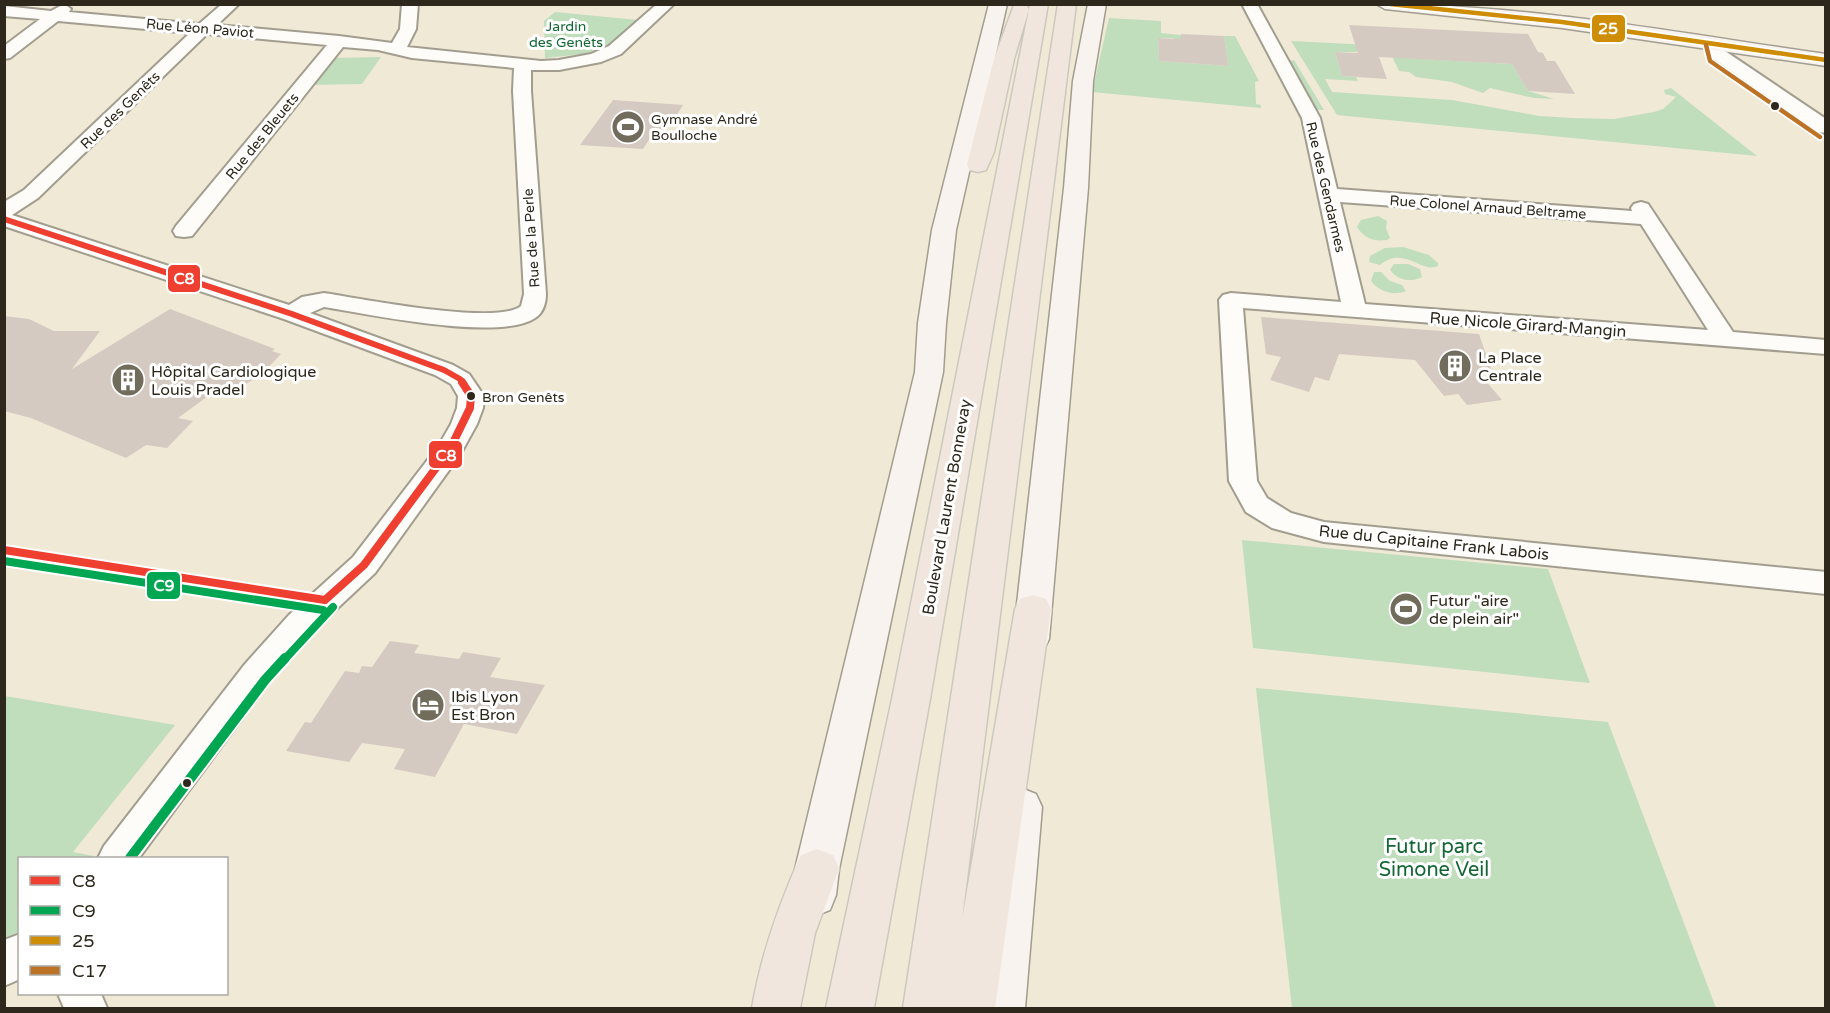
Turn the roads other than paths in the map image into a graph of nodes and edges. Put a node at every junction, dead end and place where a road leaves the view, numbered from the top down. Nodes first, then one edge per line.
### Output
1 (70, 4) edge
2 (232, 4) edge
3 (410, 4) edge
4 (667, 4) edge
5 (998, 4) edge
6 (1021, 4) edge
7 (1039, 4) edge
8 (1249, 4) edge
9 (1385, 4) edge
10 (1433, 4) edge
11 (1090, 5) edge
12 (4, 11) edge
13 (56, 15) junction
14 (1532, 19) junction
15 (203, 29) junction
16 (339, 41) junction
17 (1717, 45) junction
18 (396, 48) junction
19 (4, 54) edge
20 (1826, 60) edge
21 (523, 63) junction
22 (1826, 128) edge
23 (978, 165) joint
24 (1329, 195) junction
25 (4, 212) edge
26 (4, 219) edge
27 (184, 231) dead end
28 (1231, 300) joint
29 (1355, 311) junction
30 (292, 314) junction
31 (1726, 340) junction
32 (1826, 348) edge
33 (929, 372) junction
34 (1826, 583) edge
35 (1033, 609) junction
36 (118, 857) edge
37 (817, 869) junction
38 (18, 955) edge
39 (4, 966) edge
40 (776, 1008) edge
41 (797, 1008) edge
42 (850, 1008) edge
43 (927, 1008) edge
44 (971, 1008) edge
45 (1001, 1008) edge

1 - 13 street
2 - 15 street, Rue des Genêts
3 - 18 street
4 - 21 street, Rue Léon Paviot
5 - 33 main road
6 - 23 highway
7 - 42 highway, Boulevard Laurent Bonnevay
8 - 24 street, Rue des Gendarmes
9 - 14 main road
10 - 14 main road
11 - 35 main road
11 - 43 highway
12 - 13 street, Rue Léon Paviot
13 - 15 street, Rue Léon Paviot
13 - 19 street
14 - 17 main road
15 - 16 street, Rue Léon Paviot
15 - 25 street, Rue des Genêts
16 - 18 street, Rue Léon Paviot
16 - 27 street, Rue des Bleuets
17 - 20 main road
17 - 22 street
18 - 21 street, Rue Léon Paviot
21 - 30 street, Rue de la Perle
23 - 33 main road
24 - 29 street, Rue des Gendarmes
24 - 31 street, Rue Colonel Arnaud Beltrame
26 - 30 street
28 - 29 street, Rue Nicole Girard-Mangin
28 - 34 street, Rue du Capitaine Frank Labois
29 - 31 street, Rue Nicole Girard-Mangin
30 - 36 street
31 - 32 street, Rue Nicole Girard-Mangin
33 - 37 main road
35 - 44 highway
35 - 45 main road
37 - 40 highway
37 - 41 main road
38 - 39 street

